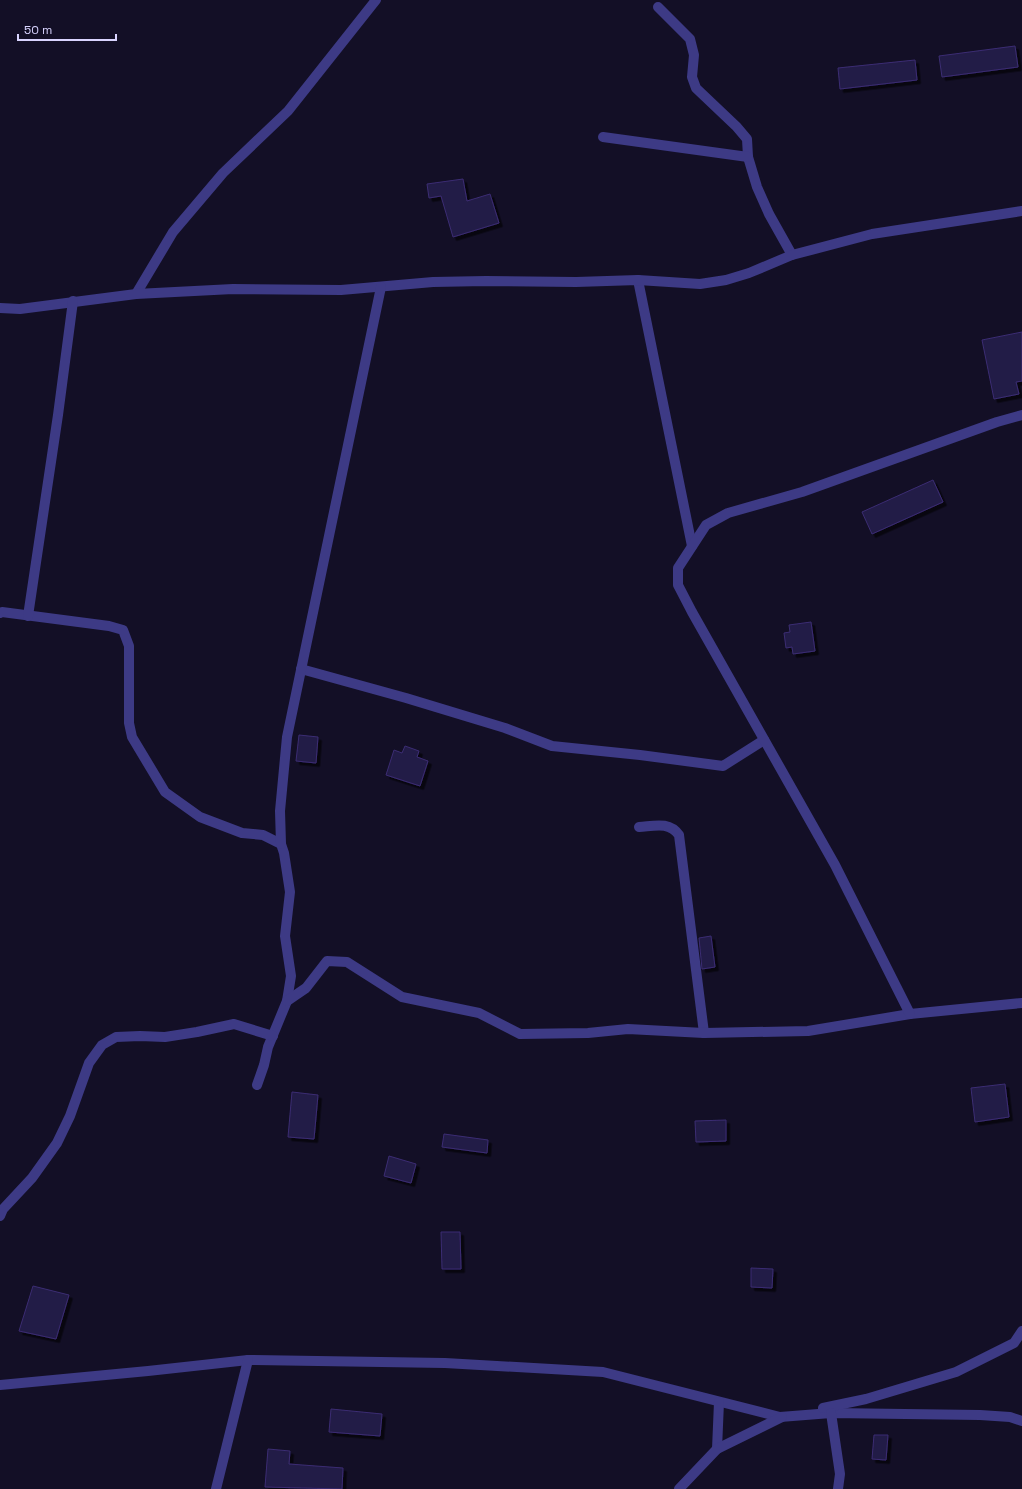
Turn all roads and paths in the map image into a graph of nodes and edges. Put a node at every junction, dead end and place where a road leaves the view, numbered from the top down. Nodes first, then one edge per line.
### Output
1 (376, 0) edge
2 (658, 7) dead end
3 (603, 137) dead end
4 (748, 157) junction
5 (1022, 211) edge
6 (792, 255) junction
7 (638, 280) junction
8 (380, 287) junction
9 (136, 294) junction
10 (72, 301) junction
11 (0, 308) edge
12 (1022, 415) edge
13 (692, 546) junction
14 (0, 613) edge
15 (28, 616) junction
16 (301, 669) junction
17 (764, 740) junction
18 (639, 827) dead end
19 (281, 844) junction
20 (291, 976) junction
21 (306, 988) junction
22 (287, 1001) junction
23 (1022, 1003) edge
24 (910, 1014) junction
25 (704, 1033) junction
26 (273, 1036) junction
27 (257, 1085) dead end
28 (0, 1216) edge
29 (1022, 1331) edge
30 (248, 1360) junction
31 (0, 1385) edge
32 (719, 1402) junction
33 (831, 1413) junction
34 (780, 1417) junction
35 (1022, 1421) edge
36 (717, 1449) junction
37 (216, 1489) edge
38 (679, 1489) edge
39 (838, 1489) edge

1 - 9 street
2 - 4 street
3 - 4 street
4 - 6 street
5 - 6 street
6 - 7 street
7 - 8 street
7 - 13 street
8 - 9 street
8 - 16 street
9 - 10 street
10 - 11 street
10 - 15 street
12 - 13 street
13 - 17 street
14 - 15 street
15 - 19 street
16 - 17 street
16 - 19 street
17 - 24 street
18 - 25 street
19 - 20 street
20 - 21 street
20 - 22 street
21 - 22 street
21 - 25 street
22 - 26 street
23 - 24 street
24 - 25 street
26 - 27 street
26 - 28 street
29 - 34 street
30 - 31 street
30 - 32 street
30 - 37 street
32 - 34 street
32 - 36 street
33 - 34 street
33 - 35 street
33 - 39 street
34 - 36 street
36 - 38 street

